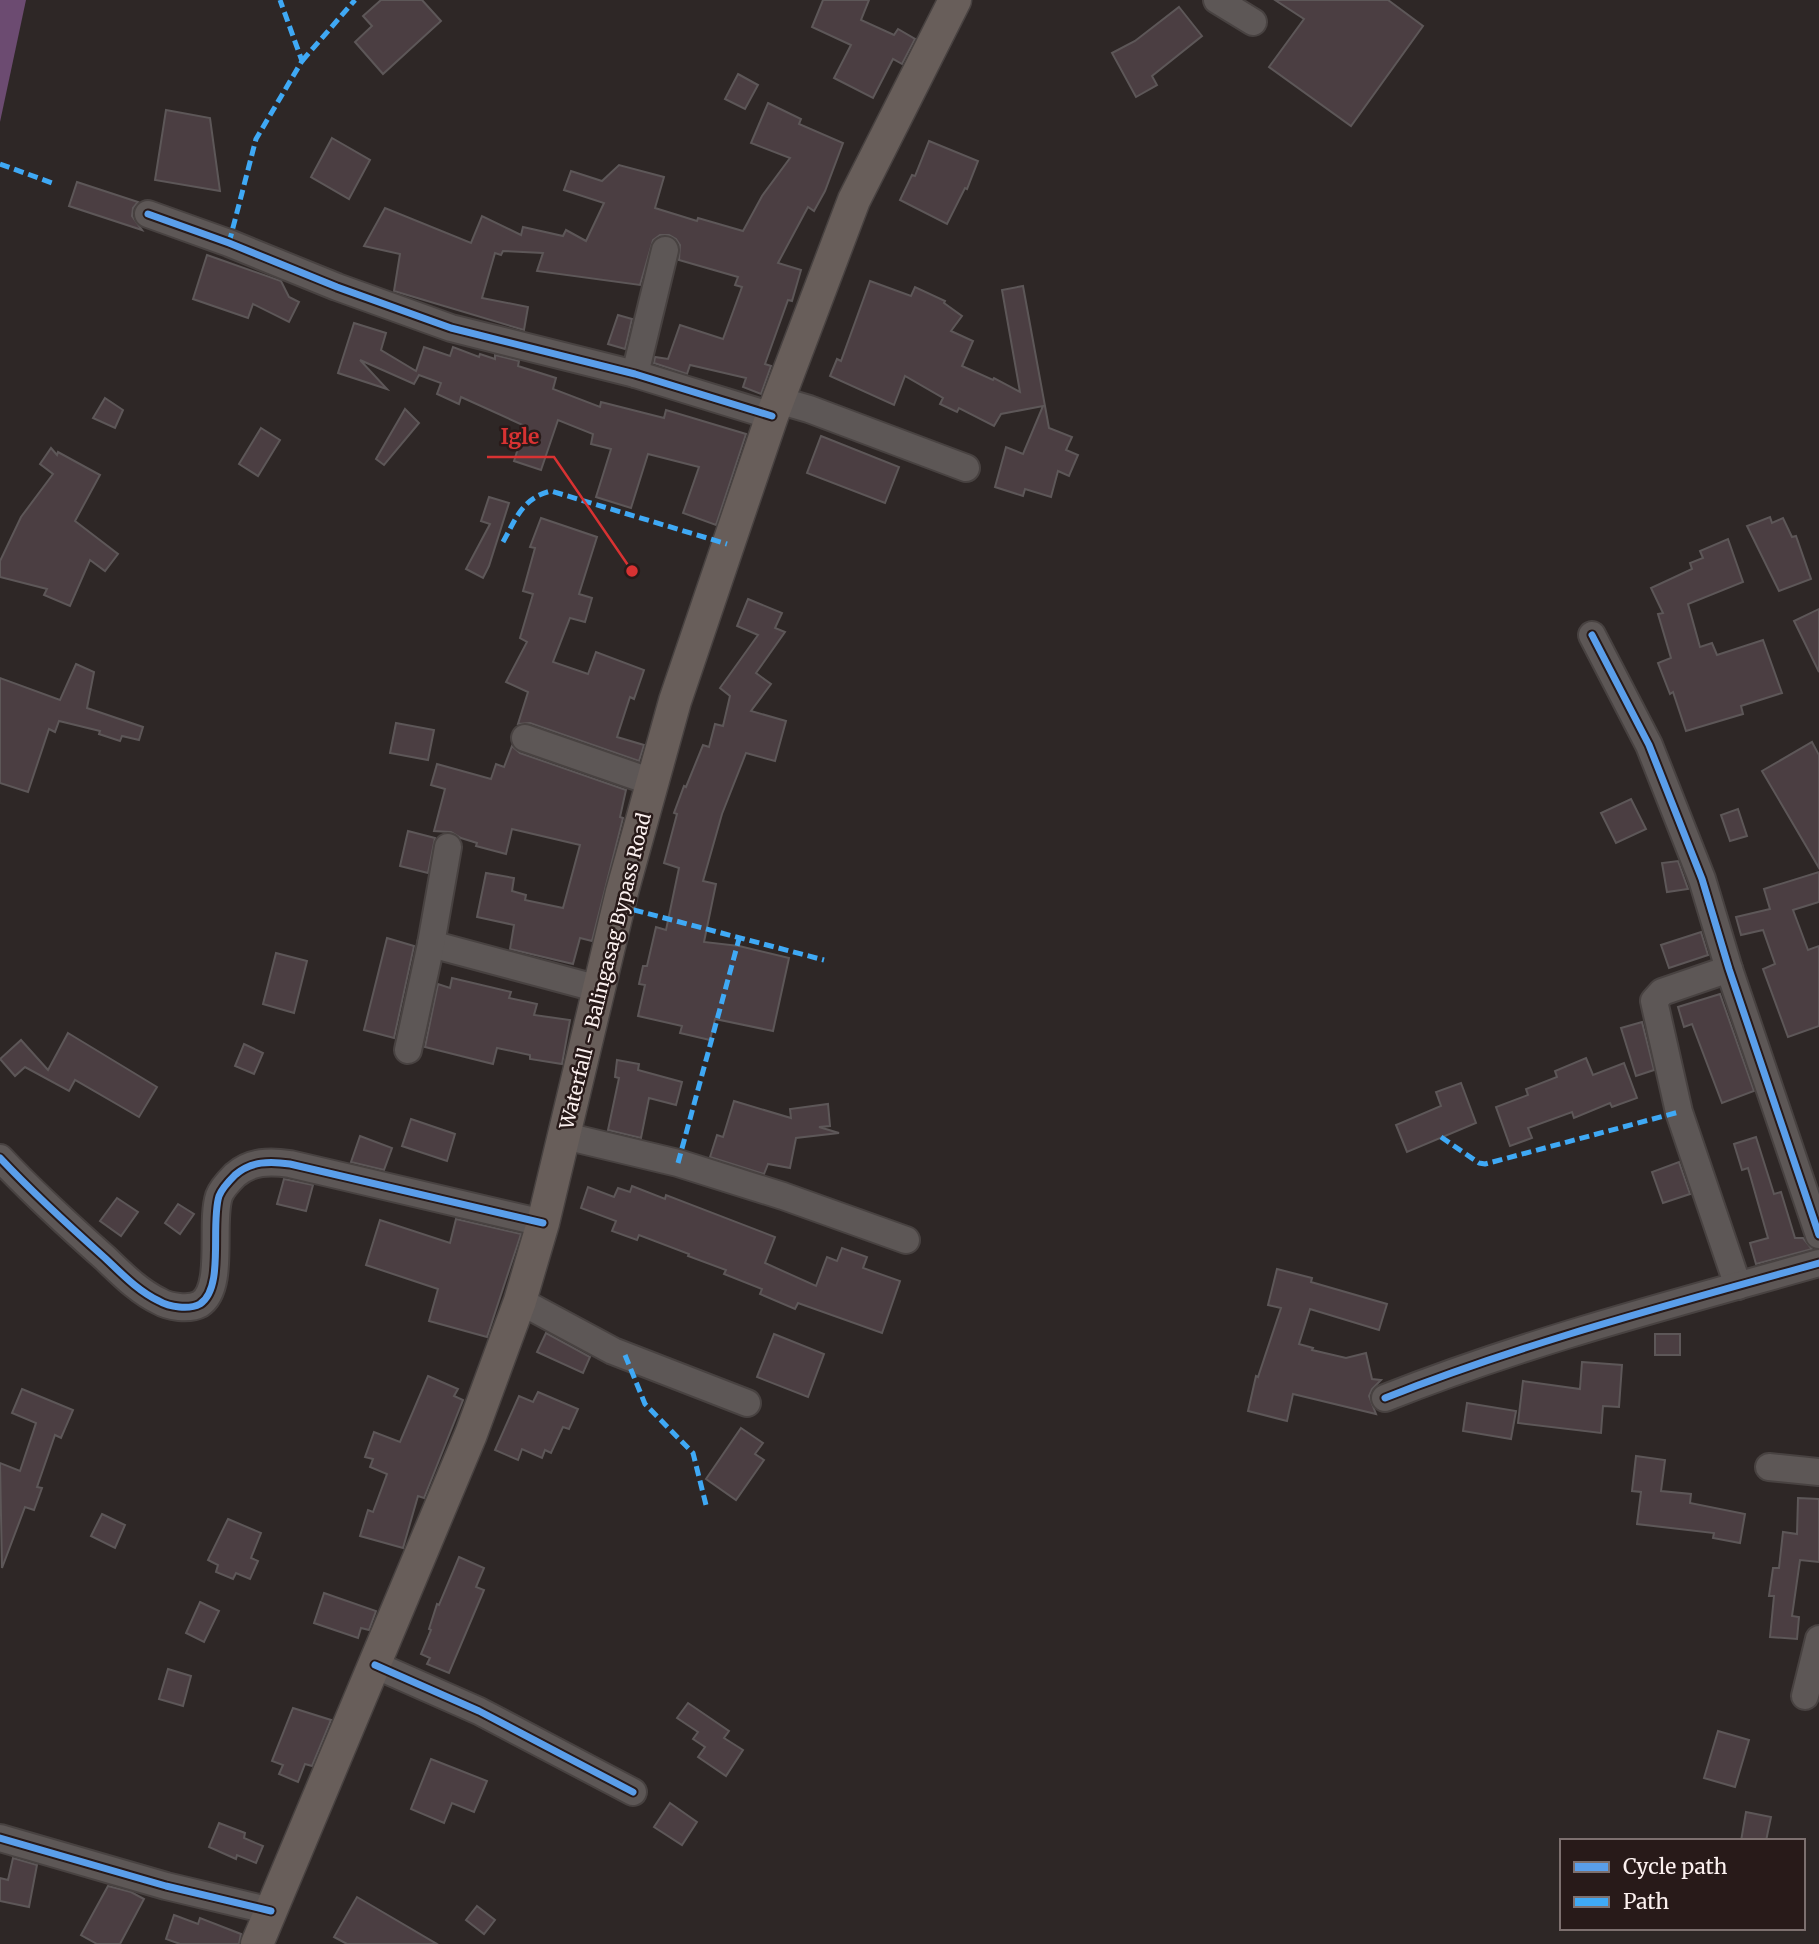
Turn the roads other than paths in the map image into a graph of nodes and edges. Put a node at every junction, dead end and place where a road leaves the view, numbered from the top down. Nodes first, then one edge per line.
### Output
1 (955, 0) edge
2 (1217, 0) edge
3 (1253, 22) dead end
4 (148, 214) dead end
5 (665, 250) dead end
6 (635, 374) junction
7 (775, 408) junction
8 (966, 468) dead end
9 (1592, 635) dead end
10 (525, 738) dead end
11 (652, 782) junction
12 (448, 847) dead end
13 (431, 944) junction
14 (1729, 969) junction
15 (599, 989) junction
16 (408, 1051) dead end
17 (565, 1136) junction
18 (0, 1158) edge
19 (543, 1223) junction
20 (1819, 1235) edge
21 (905, 1240) dead end
22 (1819, 1263) edge
23 (1738, 1286) junction
24 (520, 1301) junction
25 (1385, 1398) dead end
26 (747, 1403) dead end
27 (1769, 1467) dead end
28 (1819, 1472) edge
29 (1819, 1639) edge
30 (375, 1665) junction
31 (1805, 1696) dead end
32 (633, 1792) dead end
33 (0, 1838) edge
34 (271, 1911) junction
35 (257, 1944) edge

1 - 7 main road, Waterfall ‒ Balingasag Bypass Road
2 - 3 street
4 - 6 street
5 - 6 street
6 - 7 street
7 - 8 street
7 - 11 main road, Waterfall ‒ Balingasag Bypass Road
9 - 14 street
10 - 11 street
11 - 15 main road, Waterfall ‒ Balingasag Bypass Road
12 - 13 street
13 - 15 street
13 - 16 street
14 - 20 street
14 - 23 street
15 - 17 main road, Waterfall ‒ Balingasag Bypass Road
17 - 19 main road, Waterfall ‒ Balingasag Bypass Road
17 - 21 street
18 - 19 street
19 - 24 main road, Waterfall ‒ Balingasag Bypass Road
22 - 23 street
23 - 25 street
24 - 26 street
24 - 30 main road, Waterfall ‒ Balingasag Bypass Road
27 - 28 street
29 - 31 street
30 - 32 street
30 - 34 main road, Waterfall ‒ Balingasag Bypass Road
33 - 34 street
34 - 35 main road, Waterfall ‒ Balingasag Bypass Road

